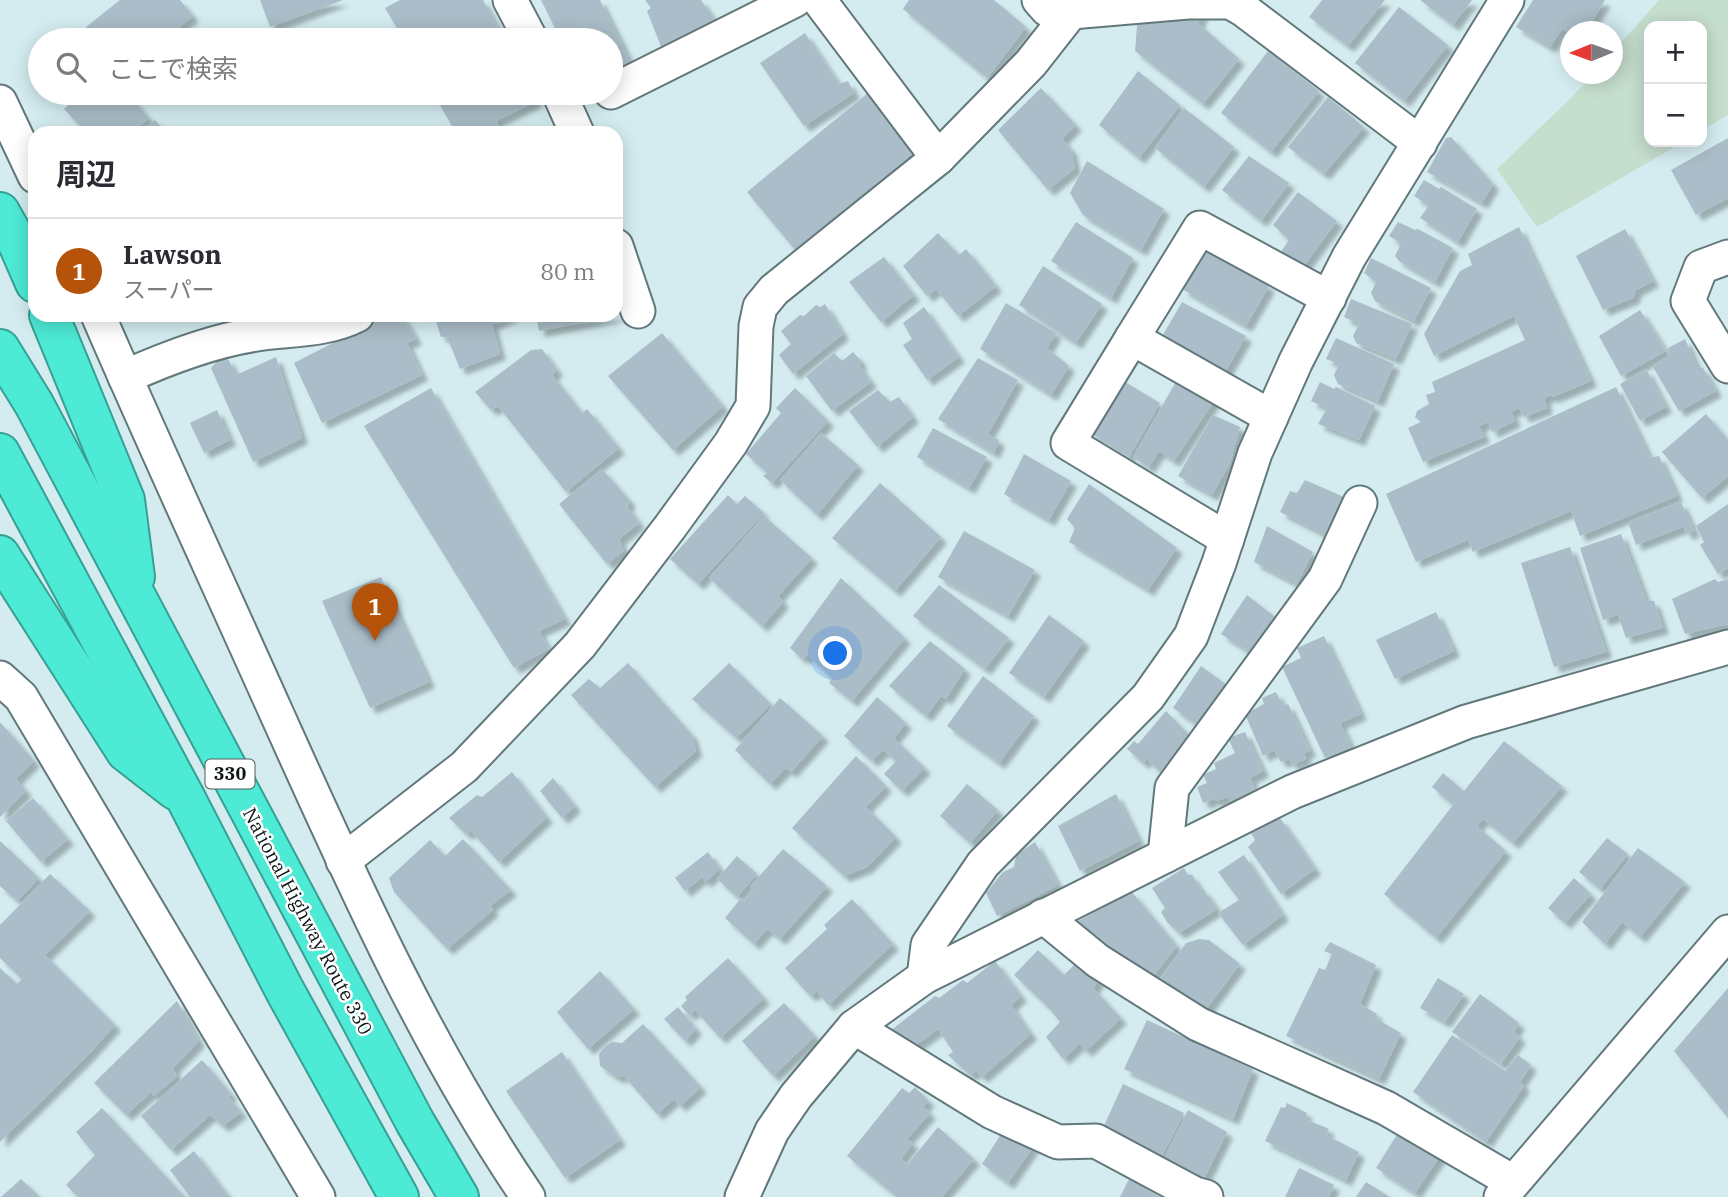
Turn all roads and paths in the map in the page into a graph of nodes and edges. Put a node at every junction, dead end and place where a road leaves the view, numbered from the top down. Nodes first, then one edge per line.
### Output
1 (510, 0) edge
2 (795, 0) edge
3 (819, 0) edge
4 (1039, 0) edge
5 (1507, 0) edge
6 (1230, 1) edge
7 (1071, 12) junction
8 (525, 28) edge
9 (623, 86) edge
10 (0, 102) edge
11 (585, 105) edge
12 (569, 113) edge
13 (1420, 142) junction
14 (938, 158) junction
15 (28, 161) edge
16 (0, 212) edge
17 (1728, 257) edge
18 (623, 267) edge
19 (28, 269) edge
20 (1329, 298) junction
21 (638, 311) dead end
22 (52, 322) edge
23 (101, 322) edge
24 (334, 322) edge
25 (1132, 338) junction
26 (0, 349) edge
27 (1728, 366) edge
28 (125, 377) junction
29 (1271, 417) junction
30 (0, 453) edge
31 (1360, 503) dead end
32 (1227, 539) junction
33 (0, 555) edge
34 (138, 599) junction
35 (1728, 647) edge
36 (0, 678) edge
37 (185, 797) junction
38 (1165, 856) junction
39 (343, 861) junction
40 (1043, 916) junction
41 (1728, 932) edge
42 (924, 977) junction
43 (854, 1027) junction
44 (1507, 1189) edge
45 (318, 1197) edge
46 (399, 1197) edge
47 (459, 1197) edge
48 (528, 1197) edge
49 (741, 1197) edge
50 (1206, 1197) edge

1 - 8 street
2 - 9 street
3 - 14 street
4 - 7 street
5 - 13 street
6 - 7 street
6 - 13 street
7 - 14 street
10 - 15 street
11 - 12 street
13 - 20 street
14 - 39 street
16 - 19 highway
17 - 27 street
18 - 21 street
20 - 25 street
20 - 29 street
22 - 34 highway
23 - 28 street
24 - 28 street
25 - 29 street
25 - 32 street
26 - 34 highway, National Highway Route 330 / 330
28 - 39 street
29 - 32 street
30 - 37 highway, 330
31 - 38 street
32 - 42 street
33 - 37 highway
34 - 47 highway, National Highway Route 330 / 330
35 - 38 street
36 - 45 street
37 - 46 highway, 330
38 - 40 street
39 - 48 street
40 - 42 street
40 - 44 street
41 - 44 street
42 - 43 street
43 - 49 street
43 - 50 street

